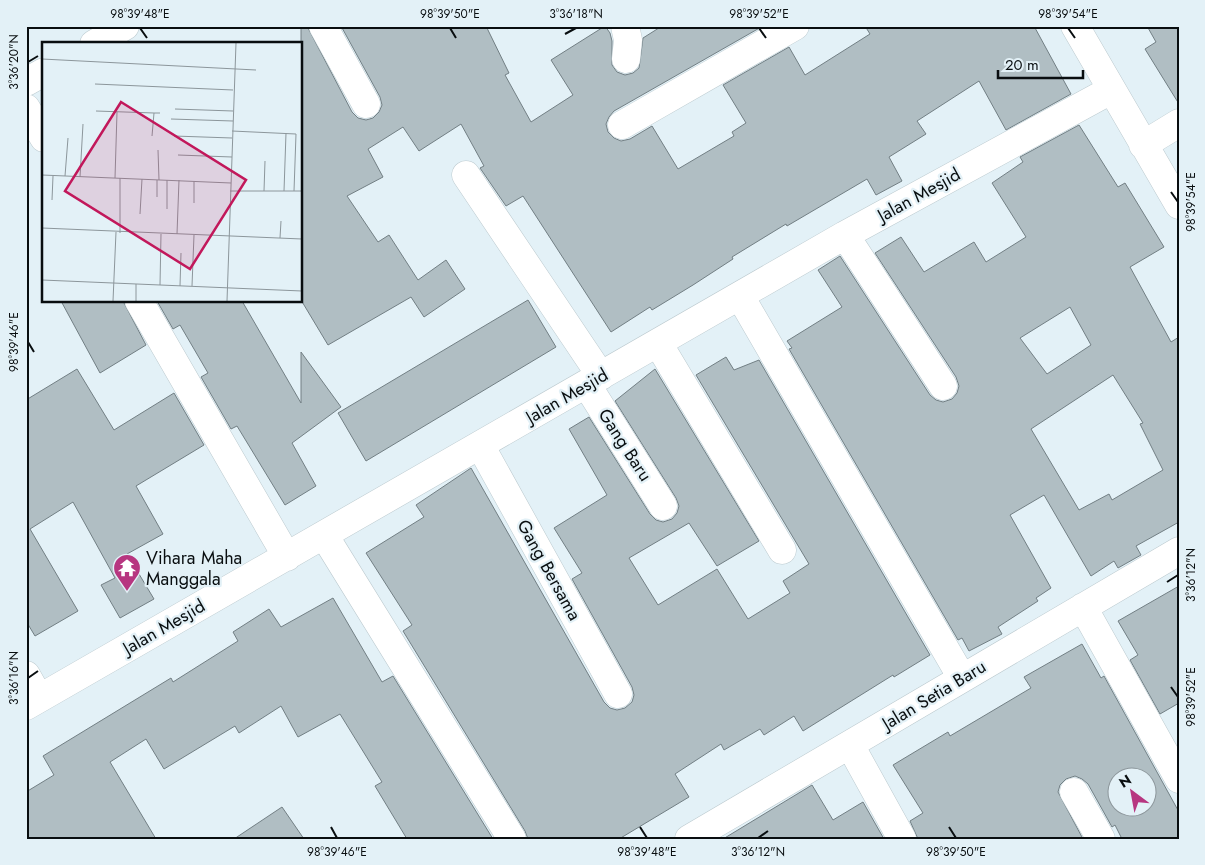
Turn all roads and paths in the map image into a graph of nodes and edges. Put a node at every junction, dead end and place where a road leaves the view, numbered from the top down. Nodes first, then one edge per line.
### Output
1 (125, 26) edge
2 (323, 26) edge
3 (625, 26) edge
4 (795, 26) edge
5 (1075, 26) edge
6 (97, 42) edge
7 (626, 58) dead end
8 (42, 73) edge
9 (26, 82) edge
10 (1111, 90) junction
11 (366, 104) dead end
12 (26, 108) edge
13 (1179, 123) edge
14 (622, 125) dead end
15 (42, 135) edge
16 (1143, 145) junction
17 (466, 175) dead end
18 (1179, 205) edge
19 (845, 235) junction
20 (740, 296) junction
21 (140, 302) edge
22 (658, 343) junction
23 (594, 380) junction
24 (943, 386) dead end
25 (480, 446) junction
26 (663, 506) dead end
27 (324, 535) junction
28 (782, 550) dead end
29 (1179, 551) edge
30 (287, 557) junction
31 (1084, 607) junction
32 (962, 678) junction
33 (31, 693) edge
34 (618, 694) dead end
35 (850, 745) junction
36 (1179, 779) edge
37 (1074, 792) dead end
38 (512, 839) edge
39 (689, 839) edge
40 (902, 839) edge
41 (1101, 839) edge

1 - 6 street
2 - 11 street
3 - 7 street
4 - 14 street
5 - 10 street
8 - 9 street
10 - 16 street
10 - 19 street, Jalan Mesjid
12 - 15 street
13 - 16 street
16 - 18 street
17 - 23 street, Gang Baru
19 - 20 street, Jalan Mesjid
19 - 24 street
20 - 22 street, Jalan Mesjid
20 - 32 street
21 - 30 street
22 - 23 street, Jalan Mesjid
22 - 28 street
23 - 25 street, Jalan Mesjid
23 - 26 street, Gang Baru
25 - 27 street, Jalan Mesjid
25 - 34 street, Gang Bersama
27 - 30 street, Jalan Mesjid
27 - 38 street
29 - 31 street, Jalan Setia Baru
30 - 33 street, Jalan Mesjid
31 - 32 street, Jalan Setia Baru
31 - 36 street
32 - 35 street, Jalan Setia Baru
35 - 39 street, Jalan Setia Baru
35 - 40 street
37 - 41 street

